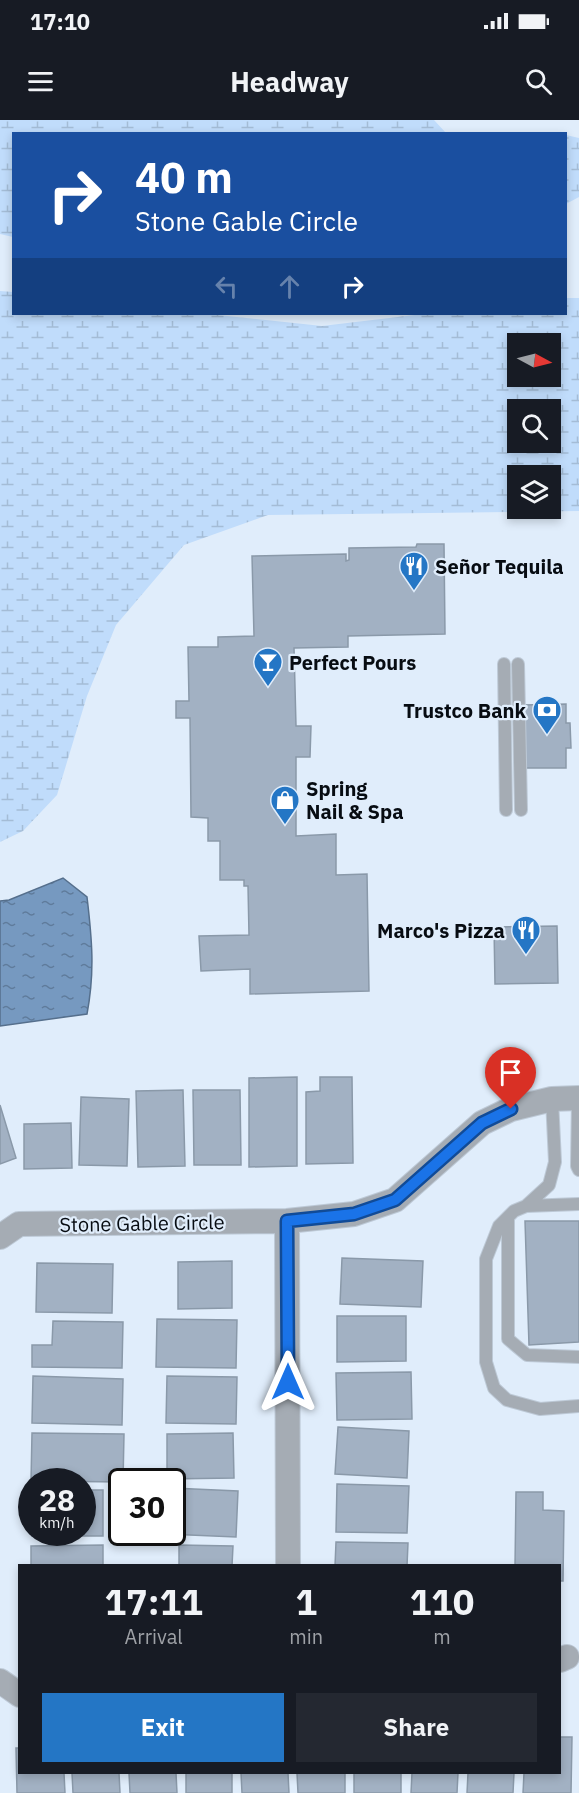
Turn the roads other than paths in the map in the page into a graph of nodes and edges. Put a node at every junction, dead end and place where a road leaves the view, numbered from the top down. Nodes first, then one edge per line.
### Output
1 (504, 664) dead end
2 (519, 664) dead end
3 (506, 810) dead end
4 (521, 810) dead end
5 (578, 1098) edge
6 (552, 1099) junction
7 (579, 1170) edge
8 (579, 1204) edge
9 (526, 1206) junction
10 (508, 1217) junction
11 (287, 1221) junction
12 (0, 1237) edge
13 (579, 1358) edge
14 (579, 1407) edge
15 (288, 1564) edge
16 (0, 1681) edge
17 (18, 1694) edge

1 - 3 lane
2 - 4 lane
5 - 6 street, Stone Gable Circle
5 - 7 lane
6 - 9 lane
6 - 11 street, Stone Gable Circle
8 - 9 lane
9 - 10 lane
10 - 13 lane
10 - 14 lane
11 - 12 street, Stone Gable Circle
11 - 15 street
16 - 17 street

